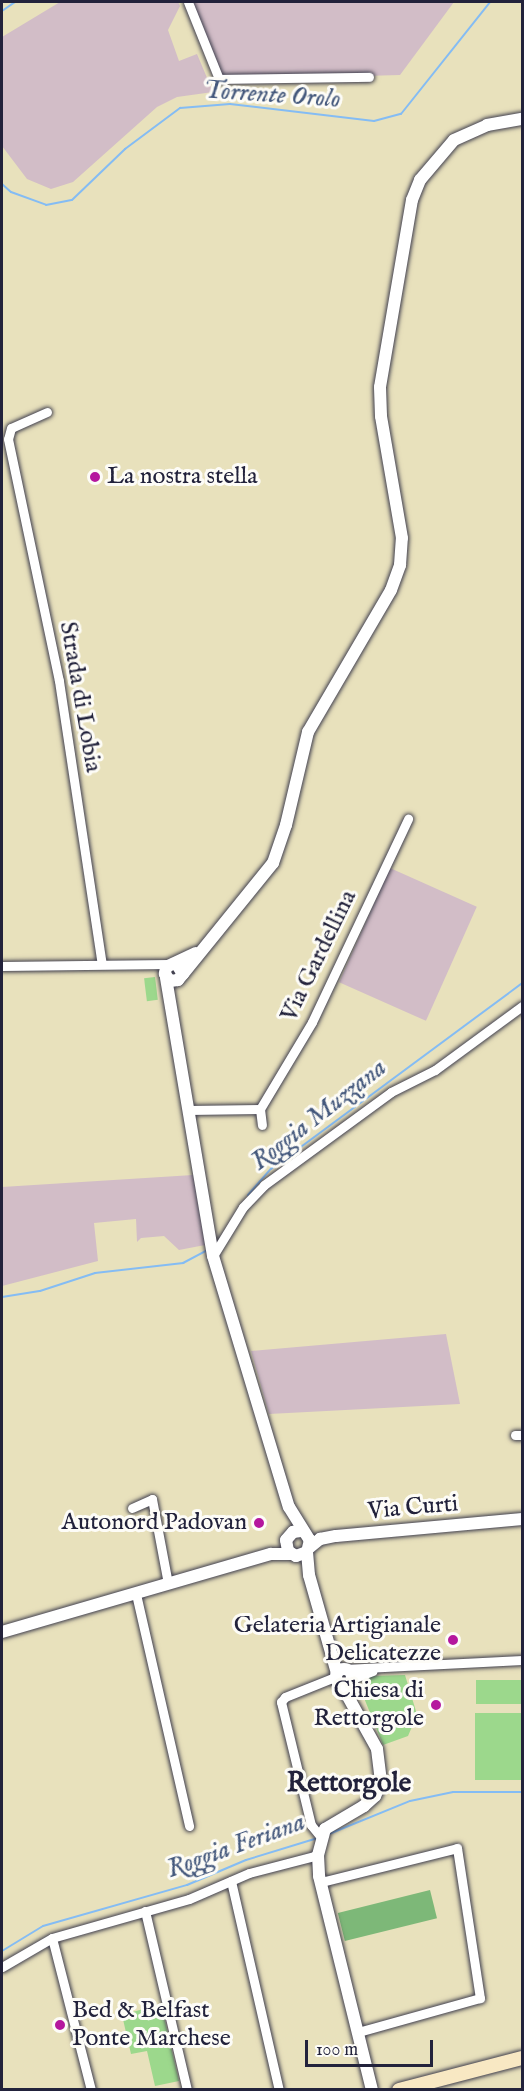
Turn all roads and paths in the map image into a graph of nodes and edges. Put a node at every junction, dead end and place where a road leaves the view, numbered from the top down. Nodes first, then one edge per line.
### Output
1 (188, 2) edge
2 (369, 77) dead end
3 (522, 119) edge
4 (48, 412) dead end
5 (408, 819) dead end
6 (102, 964) junction
7 (2, 966) edge
8 (173, 972) junction
9 (522, 1006) edge
10 (260, 1109) junction
11 (188, 1110) junction
12 (262, 1125) dead end
13 (212, 1251) junction
14 (289, 1507) junction
15 (132, 1508) dead end
16 (522, 1519) edge
17 (301, 1531) junction
18 (287, 1539) junction
19 (309, 1549) junction
20 (272, 1554) junction
21 (292, 1554) junction
22 (309, 1575) junction
23 (168, 1584) junction
24 (136, 1594) junction
25 (2, 1632) edge
26 (522, 1660) edge
27 (344, 1676) junction
28 (189, 1826) dead end
29 (318, 1846) junction
30 (231, 1881) junction
31 (321, 1882) junction
32 (145, 1911) junction
33 (52, 1938) junction
34 (2, 1967) edge
35 (358, 2032) junction
36 (522, 2058) edge
37 (91, 2090) edge
38 (187, 2090) edge
39 (279, 2090) edge
40 (372, 2090) edge
41 (399, 2090) edge

1 - 2 street
3 - 8 street
4 - 6 street, Strada di Lobia
5 - 10 street, Via Gardellina
6 - 7 street
6 - 8 street
8 - 11 street
9 - 13 street
10 - 11 street
10 - 12 street
11 - 13 street
13 - 14 street
14 - 17 street
14 - 18 street
15 - 23 street
16 - 19 street, Via Curti
17 - 18 street
17 - 19 street
18 - 20 street
18 - 21 street
19 - 21 street
19 - 22 street
20 - 21 street
20 - 23 street
21 - 22 street
22 - 27 street
23 - 24 street
24 - 25 street
24 - 28 street
26 - 27 street
27 - 29 street
27 - 29 street
29 - 30 street
29 - 31 street
30 - 32 street
30 - 39 street
31 - 35 street
31 - 35 street
32 - 33 street
32 - 38 street
33 - 34 street
33 - 37 street
35 - 40 street
36 - 41 main road

